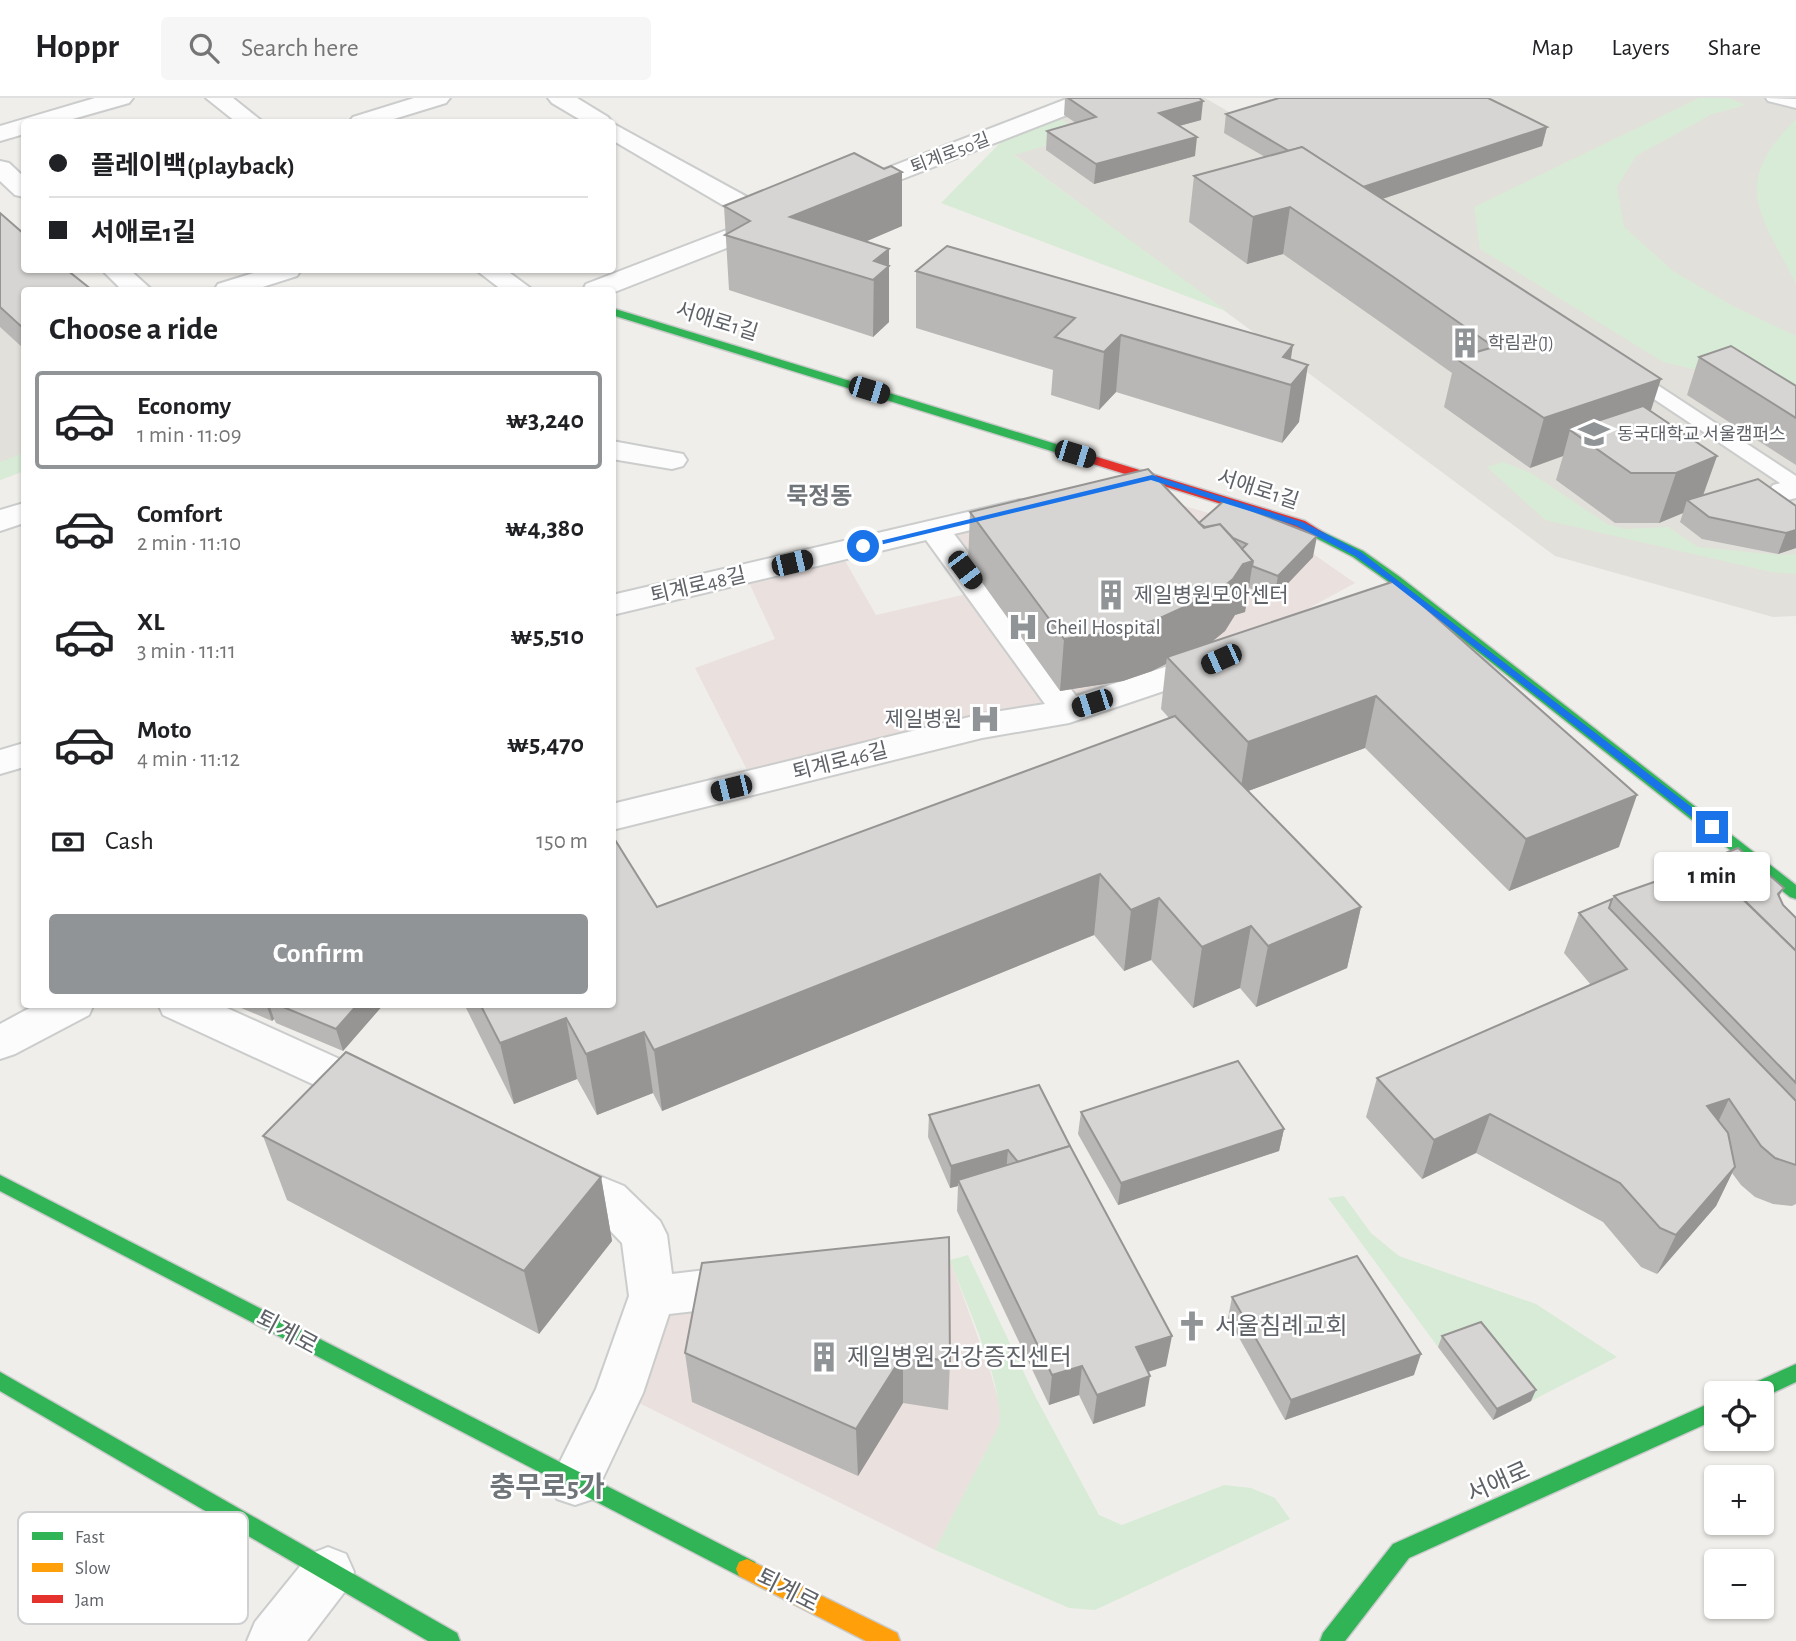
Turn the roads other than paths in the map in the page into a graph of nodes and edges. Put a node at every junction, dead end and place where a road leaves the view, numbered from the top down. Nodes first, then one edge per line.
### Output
1 (121, 98) edge
2 (218, 98) edge
3 (560, 98) edge
4 (1090, 98) edge
5 (1773, 98) edge
6 (419, 100) edge
7 (1796, 104) edge
8 (48, 119) edge
9 (247, 119) edge
10 (369, 119) edge
11 (595, 119) edge
12 (21, 128) edge
13 (616, 132) edge
14 (0, 134) edge
15 (641, 147) junction
16 (616, 156) edge
17 (0, 168) edge
18 (21, 187) edge
19 (835, 197) edge
20 (796, 212) edge
21 (771, 222) junction
22 (118, 273) edge
23 (279, 273) edge
24 (494, 273) edge
25 (135, 287) edge
26 (237, 287) edge
27 (514, 287) edge
28 (604, 287) edge
29 (616, 312) edge
30 (1612, 363) edge
31 (616, 451) edge
32 (672, 460) dead end
33 (1152, 477) junction
34 (1792, 488) edge
35 (1092, 492) edge
36 (1052, 501) edge
37 (21, 513) edge
38 (0, 521) edge
39 (934, 529) junction
40 (1395, 580) junction
41 (1358, 597) edge
42 (616, 605) edge
43 (1246, 647) edge
44 (1069, 711) junction
45 (21, 756) edge
46 (0, 762) edge
47 (616, 811) edge
48 (1796, 893) edge
49 (66, 1008) edge
50 (187, 1008) edge
51 (0, 1043) edge
52 (405, 1108) edge
53 (519, 1159) edge
54 (0, 1182) edge
55 (788, 1280) edge
56 (652, 1296) junction
57 (1796, 1373) edge
58 (0, 1381) edge
59 (1774, 1383) edge
60 (1704, 1415) edge
61 (575, 1482) junction
62 (225, 1512) edge
63 (248, 1525) edge
64 (328, 1572) junction
65 (274, 1641) edge
66 (449, 1641) edge
67 (889, 1641) edge
68 (1331, 1641) edge

1 - 8 street
2 - 9 street
3 - 11 street
4 - 19 street, 퇴계로50길
5 - 7 lane
6 - 10 street
12 - 14 street
13 - 15 street
15 - 16 street
15 - 21 street
17 - 18 street
20 - 21 street
21 - 28 street
22 - 25 street
23 - 26 street
24 - 27 street
29 - 33 street, 서애로1길
30 - 34 lane
31 - 32 street
33 - 35 street
33 - 40 street, 서애로1길
36 - 39 street, 퇴계로48길
37 - 38 street
39 - 42 street, 퇴계로48길
39 - 44 street
40 - 41 street
40 - 48 street, 서애로1길
43 - 44 street, 퇴계로46길
44 - 47 street, 퇴계로46길
45 - 46 street
49 - 51 street
50 - 52 street
53 - 56 street
54 - 61 street, 퇴계로
55 - 56 street
56 - 61 street
57 - 59 street
58 - 62 street
60 - 68 street, 서애로
61 - 67 street, 퇴계로
63 - 64 street
64 - 65 street
64 - 66 street

